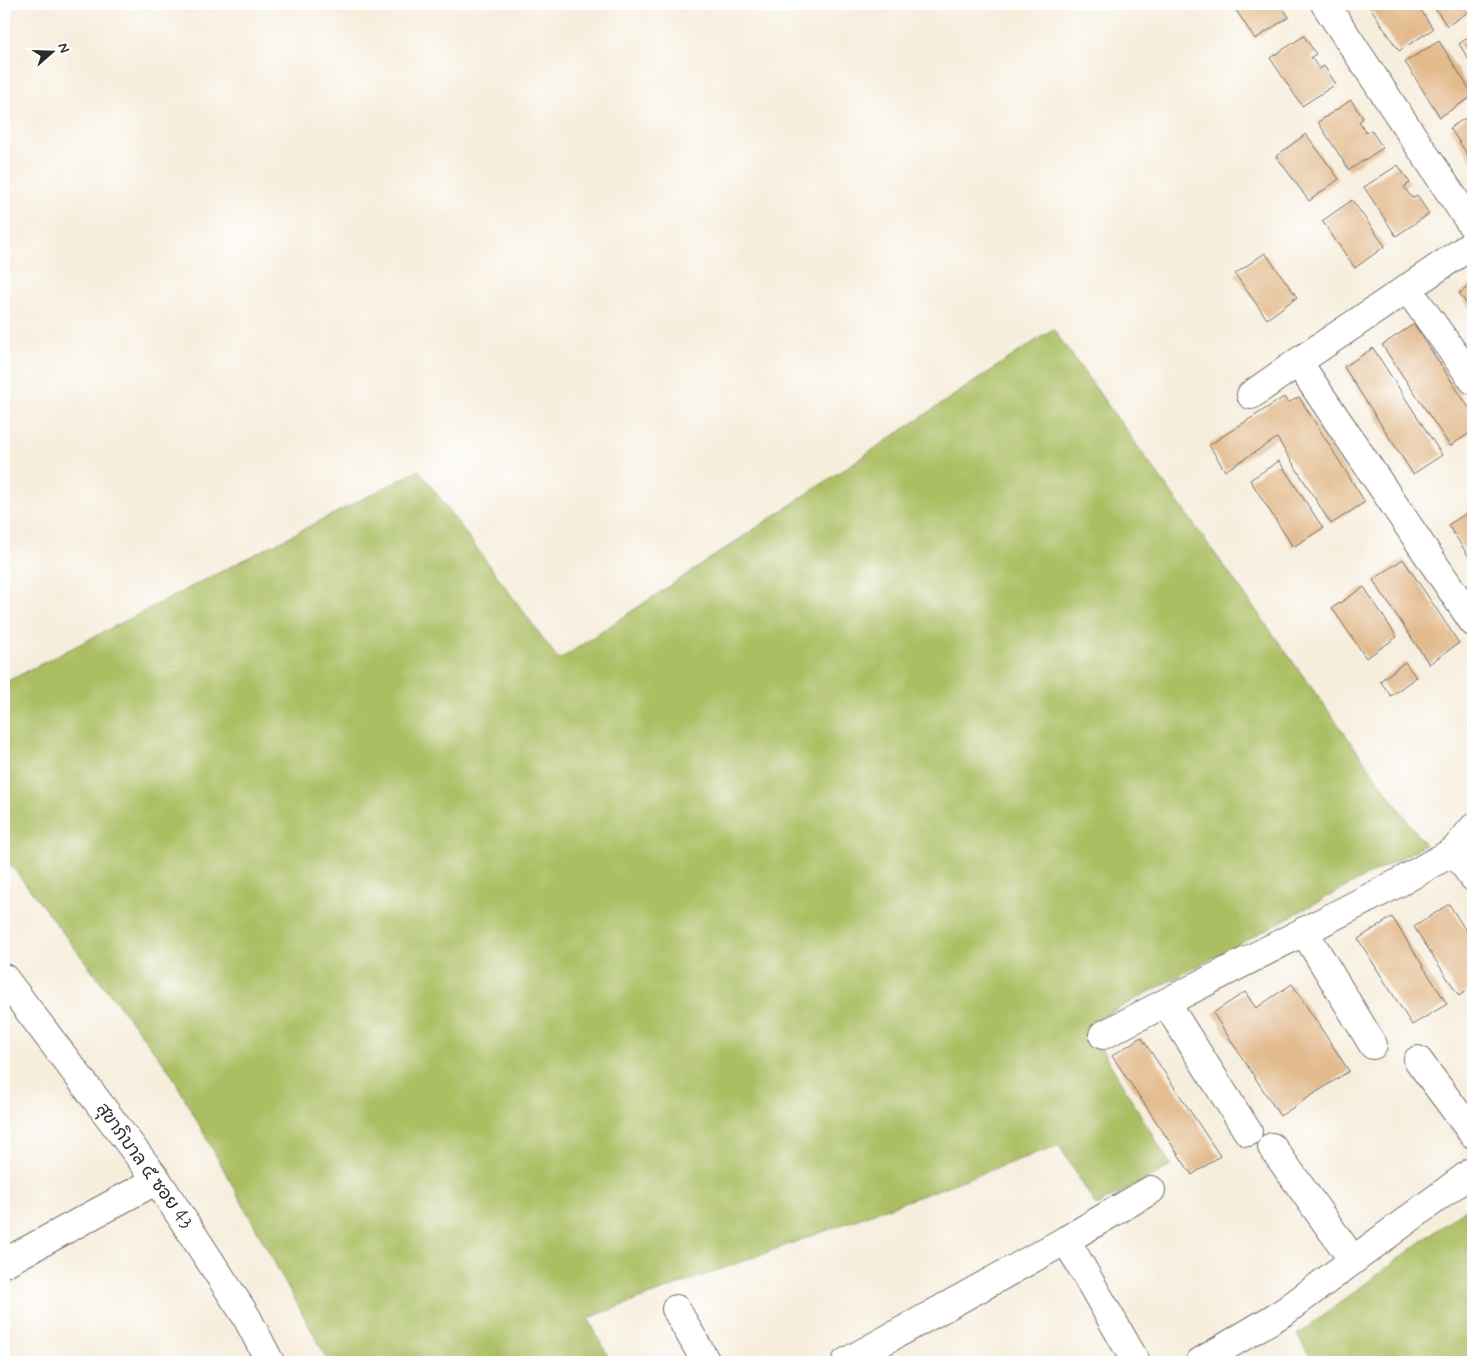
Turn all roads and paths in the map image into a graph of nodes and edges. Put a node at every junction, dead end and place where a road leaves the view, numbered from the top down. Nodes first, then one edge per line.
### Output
1 (1325, 4) edge
2 (1473, 227) edge
3 (1473, 244) edge
4 (1407, 288) junction
5 (1298, 362) junction
6 (1473, 380) edge
7 (1251, 395) dead end
8 (1473, 622) edge
9 (1473, 828) edge
10 (1454, 851) junction
11 (1473, 877) edge
12 (1304, 931) junction
13 (4, 978) edge
14 (1166, 1003) junction
15 (1103, 1035) dead end
16 (1373, 1045) dead end
17 (1418, 1060) dead end
18 (1248, 1132) dead end
19 (1473, 1134) edge
20 (1272, 1147) dead end
21 (1473, 1171) edge
22 (157, 1180) junction
23 (1151, 1190) dead end
24 (1066, 1240) junction
25 (1353, 1260) junction
26 (4, 1263) edge
27 (676, 1309) dead end
28 (270, 1362) edge
29 (706, 1362) edge
30 (846, 1362) edge
31 (1136, 1362) edge
32 (1200, 1362) edge

1 - 2 street
3 - 4 street
4 - 5 street
4 - 6 street
5 - 7 street
5 - 8 street
9 - 10 street
10 - 11 street
10 - 12 street
12 - 14 street
12 - 16 street
13 - 22 street, สุขาภิบาล ๕ ซอย 43
14 - 15 street
14 - 18 street
17 - 19 street
20 - 25 street
21 - 25 street
22 - 26 street
22 - 28 street, สุขาภิบาล ๕ ซอย 43
23 - 24 street
24 - 30 street
24 - 31 street
25 - 32 street
27 - 29 street

